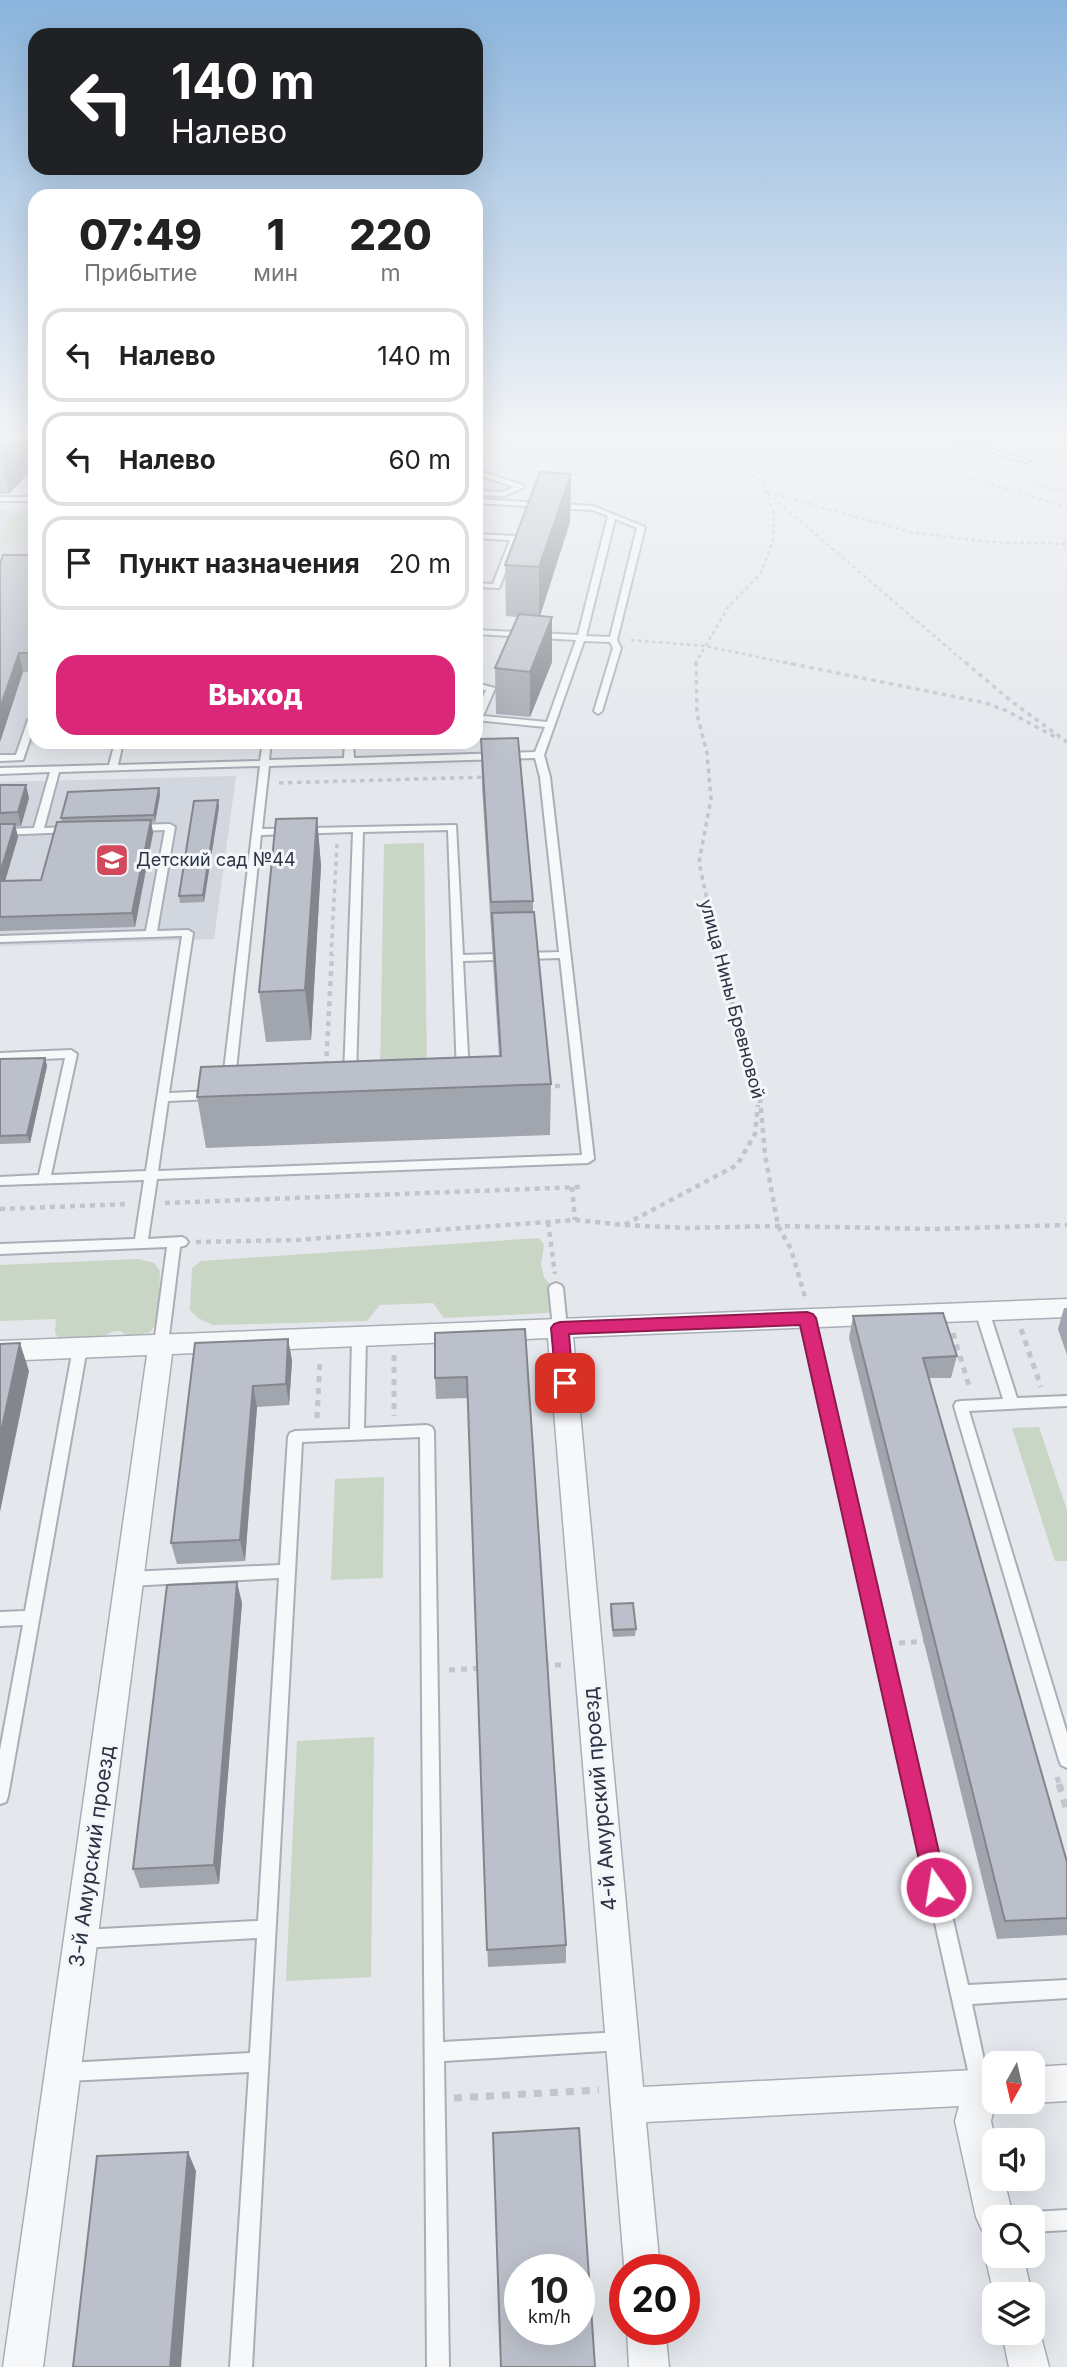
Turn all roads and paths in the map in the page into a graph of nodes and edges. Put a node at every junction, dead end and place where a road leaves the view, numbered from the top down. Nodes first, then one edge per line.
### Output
1 (514, 541) edge
2 (605, 541) edge
3 (637, 541) edge
4 (772, 541) edge
5 (824, 541) edge
6 (984, 541) edge
7 (1067, 546) edge
8 (483, 585) edge
9 (483, 632) edge
10 (581, 639) junction
11 (613, 640) junction
12 (705, 646) junction
13 (483, 687) edge
14 (483, 706) edge
15 (598, 711) dead end
16 (483, 718) edge
17 (550, 725) junction
18 (28, 735) edge
19 (1067, 743) edge
20 (117, 749) edge
21 (266, 749) edge
22 (349, 749) edge
23 (539, 755) junction
24 (0, 758) edge
25 (349, 761) junction
26 (264, 763) junction
27 (113, 768) junction
28 (55, 769) junction
29 (0, 771) edge
30 (494, 776) edge
31 (262, 783) junction
32 (130, 828) edge
33 (358, 829) junction
34 (78, 830) edge
35 (38, 831) junction
36 (0, 832) edge
37 (256, 832) junction
38 (325, 844) dead end
39 (151, 934) junction
40 (0, 939) edge
41 (565, 955) junction
42 (458, 958) junction
43 (0, 1057) edge
44 (463, 1086) edge
45 (569, 1086) dead end
46 (542, 1087) edge
47 (325, 1091) joint
48 (163, 1097) junction
49 (760, 1098) junction
50 (151, 1176) junction
51 (44, 1180) junction
52 (0, 1181) edge
53 (572, 1187) junction
54 (580, 1187) dead end
55 (147, 1203) junction
56 (0, 1209) edge
57 (575, 1220) junction
58 (548, 1222) junction
59 (624, 1224) junction
60 (1067, 1224) edge
61 (778, 1226) junction
62 (178, 1242) junction
63 (141, 1244) junction
64 (0, 1249) edge
65 (556, 1288) joint
66 (1067, 1308) edge
67 (982, 1311) junction
68 (807, 1318) junction
69 (1018, 1318) dead end
70 (950, 1321) dead end
71 (560, 1328) junction
72 (359, 1337) junction
73 (161, 1344) junction
74 (394, 1344) dead end
75 (321, 1347) dead end
76 (80, 1348) junction
77 (0, 1351) edge
78 (1043, 1392) dead end
79 (959, 1395) dead end
80 (1067, 1401) edge
81 (1012, 1404) junction
82 (394, 1423) dead end
83 (317, 1427) dead end
84 (357, 1434) junction
85 (287, 1571) junction
86 (129, 1579) junction
87 (32, 1618) junction
88 (0, 1619) edge
89 (936, 1641) edge
90 (898, 1656) dead end
91 (570, 1664) dead end
92 (531, 1666) edge
93 (492, 1668) edge
94 (440, 1671) dead end
95 (1067, 1760) edge
96 (0, 1796) edge
97 (266, 1929) junction
98 (80, 1939) junction
99 (1067, 1989) edge
100 (961, 1995) junction
101 (611, 2042) junction
102 (434, 2052) junction
103 (259, 2062) junction
104 (982, 2070) edge
105 (63, 2073) junction
106 (1067, 2084) edge
107 (1045, 2085) edge
108 (982, 2088) edge
109 (447, 2098) dead end
110 (611, 2099) junction
111 (982, 2101) edge
112 (992, 2205) edge
113 (1067, 2220) edge
114 (1045, 2221) edge
115 (627, 2254) edge
116 (641, 2345) edge
117 (1024, 2345) edge
118 (23, 2367) edge
119 (241, 2367) edge
120 (438, 2367) edge
121 (649, 2367) edge
122 (1029, 2367) edge

1 - 8 lane
2 - 10 lane
3 - 11 lane
4 - 12 path, улица Нины Бревновой
5 - 19 path
6 - 7 path
9 - 10 lane
10 - 11 lane
10 - 17 lane
11 - 12 path
11 - 15 lane
12 - 19 path
12 - 49 path, улица Нины Бревновой
13 - 14 lane
16 - 17 lane
17 - 23 lane
18 - 24 lane
20 - 27 lane
21 - 26 lane
22 - 25 lane
23 - 25 lane
23 - 41 lane
25 - 26 lane
26 - 27 lane
26 - 31 lane
27 - 28 lane
28 - 29 lane
28 - 35 lane
30 - 31 path
31 - 37 lane
32 - 39 lane
33 - 37 lane
33 - 42 lane
33 - 47 lane
34 - 35 lane
35 - 36 lane
37 - 48 lane
38 - 47 path
39 - 40 lane
39 - 48 lane
41 - 42 lane
41 - 50 lane
42 - 44 lane
43 - 51 lane
45 - 46 path
48 - 50 lane
49 - 59 path
49 - 61 path, улица Нины Бревновой
50 - 51 lane
50 - 55 lane
51 - 52 lane
53 - 54 path
53 - 55 path
53 - 57 path
55 - 56 path
55 - 63 lane
57 - 58 path
57 - 59 path
58 - 62 path
58 - 65 path
59 - 61 path
60 - 61 path
61 - 68 path, улица Нины Бревновой
62 - 63 lane
62 - 73 lane
63 - 64 lane
65 - 71 lane
66 - 67 street
67 - 68 street
67 - 81 lane
68 - 71 street
68 - 100 lane
69 - 78 path
70 - 79 path
71 - 72 street
71 - 101 street, 4-й Амурский проезд
72 - 73 street
72 - 84 lane
73 - 76 street
73 - 86 street, 3-й Амурский проезд
74 - 82 path
75 - 83 path
76 - 77 street
76 - 87 lane
80 - 81 lane
81 - 95 lane
84 - 85 lane
84 - 102 lane
85 - 86 lane
85 - 97 lane
86 - 98 street, 3-й Амурский проезд
87 - 88 lane
87 - 96 lane
89 - 90 path
91 - 92 path
93 - 94 path
97 - 98 lane
97 - 103 lane
98 - 105 street, 3-й Амурский проезд
99 - 100 lane
100 - 104 lane
101 - 102 lane
101 - 110 street, 4-й Амурский проезд
101 - 110 path
102 - 120 lane
103 - 105 lane
103 - 119 lane
105 - 118 street, 3-й Амурский проезд
106 - 107 street
108 - 110 street
109 - 110 path
110 - 115 street, 4-й Амурский проезд
111 - 112 street
113 - 114 lane
116 - 121 street
117 - 122 street

